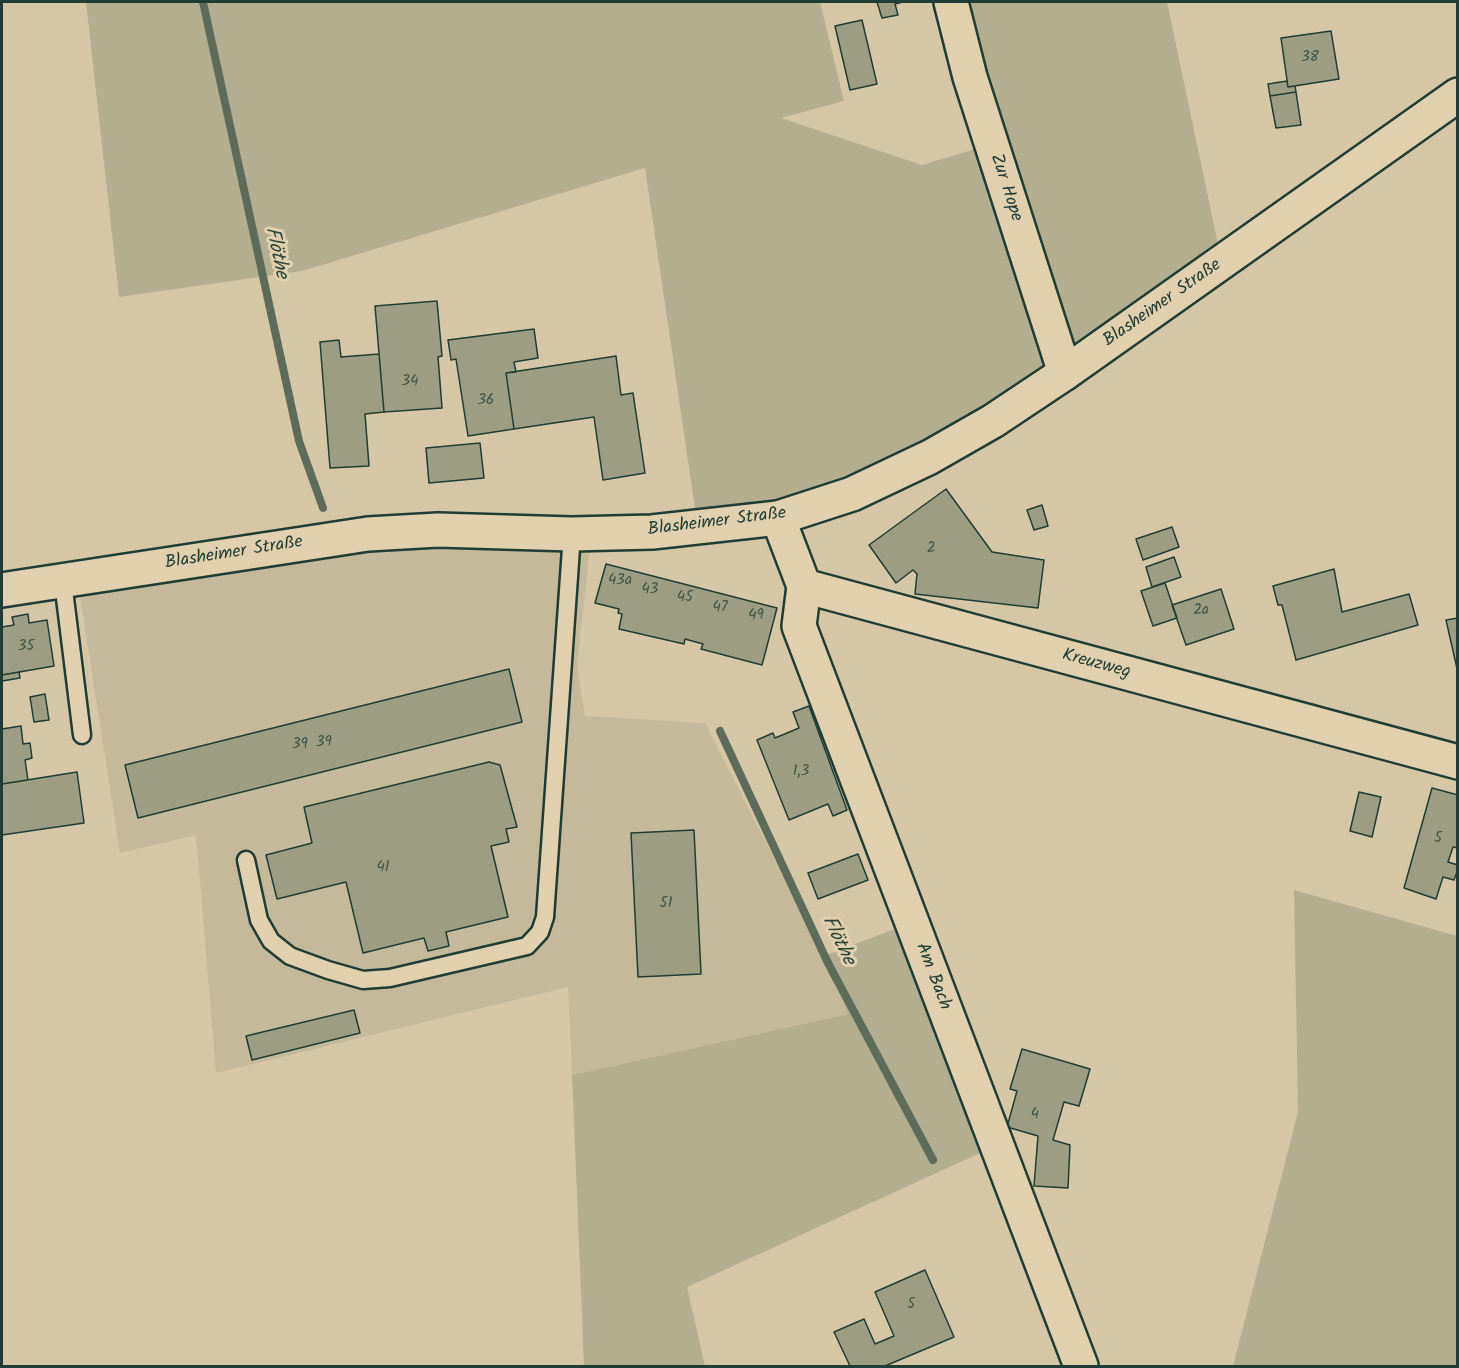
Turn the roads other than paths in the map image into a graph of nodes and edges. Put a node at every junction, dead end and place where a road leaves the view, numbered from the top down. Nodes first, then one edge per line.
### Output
1 (951, 2) edge
2 (1458, 95) edge
3 (1065, 373) junction
4 (778, 518) junction
5 (572, 534) junction
6 (63, 582) junction
7 (804, 586) junction
8 (2, 590) edge
9 (82, 735) dead end
10 (1458, 762) edge
11 (246, 860) dead end
12 (1081, 1366) edge

1 - 3 street, Zur Hope
2 - 3 street, Blasheimer Straße
3 - 4 street, Blasheimer Straße
4 - 5 street, Blasheimer Straße
4 - 7 street
5 - 6 street, Blasheimer Straße
5 - 11 lane
6 - 8 street, Blasheimer Straße
6 - 9 lane
7 - 10 street, Kreuzweg
7 - 12 street, Am Bach

